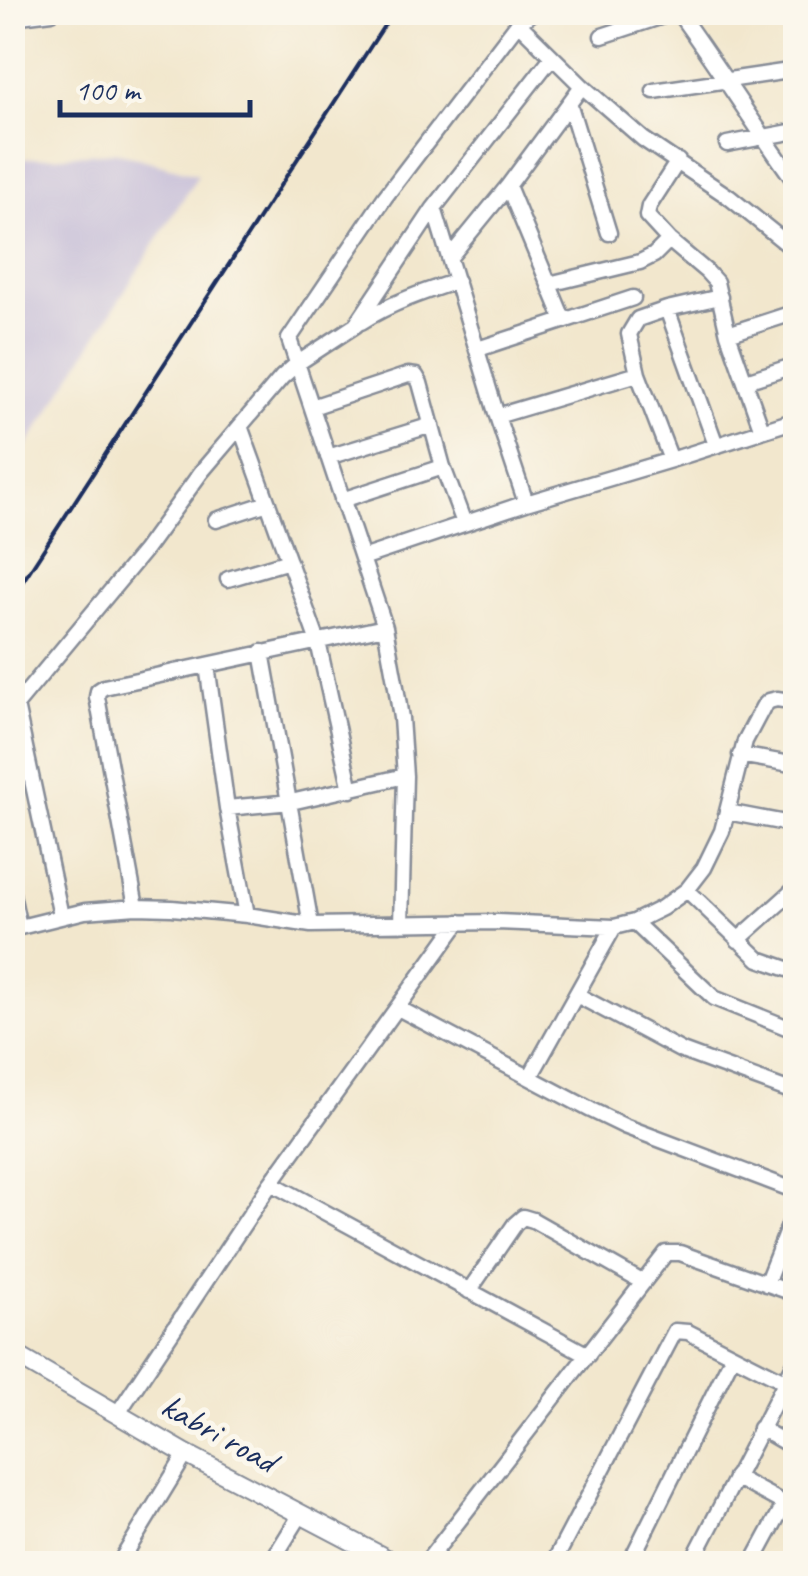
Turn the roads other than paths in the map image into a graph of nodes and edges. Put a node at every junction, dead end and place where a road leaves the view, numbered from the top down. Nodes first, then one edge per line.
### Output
1 (52, 12) edge
2 (534, 12) edge
3 (676, 12) edge
4 (12, 18) edge
5 (518, 23) junction
6 (602, 36) dead end
7 (552, 58) junction
8 (796, 70) edge
9 (728, 82) junction
10 (582, 86) junction
11 (654, 91) dead end
12 (570, 106) junction
13 (796, 131) edge
14 (762, 137) junction
15 (727, 144) dead end
16 (678, 161) junction
17 (796, 182) edge
18 (508, 186) junction
19 (434, 208) junction
20 (609, 233) dead end
21 (669, 240) junction
22 (796, 251) edge
23 (450, 257) junction
24 (457, 281) junction
25 (549, 284) junction
26 (720, 297) junction
27 (632, 298) dead end
28 (667, 310) junction
29 (796, 312) edge
30 (564, 320) junction
31 (356, 325) junction
32 (728, 334) junction
33 (478, 349) junction
34 (298, 362) junction
35 (796, 365) edge
36 (638, 374) junction
37 (746, 381) junction
38 (312, 407) junction
39 (497, 416) junction
40 (796, 420) edge
41 (240, 426) junction
42 (432, 426) junction
43 (762, 430) junction
44 (716, 445) junction
45 (328, 457) junction
46 (671, 460) junction
47 (443, 468) junction
48 (342, 500) junction
49 (268, 503) junction
50 (526, 503) junction
51 (216, 520) dead end
52 (464, 523) junction
53 (362, 558) junction
54 (290, 561) junction
55 (228, 579) dead end
56 (384, 626) junction
57 (318, 642) junction
58 (262, 652) junction
59 (207, 665) junction
60 (796, 702) edge
61 (14, 707) edge
62 (740, 755) junction
63 (796, 764) edge
64 (405, 776) junction
65 (351, 790) junction
66 (291, 802) junction
67 (226, 808) junction
68 (727, 812) junction
69 (796, 825) edge
70 (796, 888) edge
71 (687, 890) junction
72 (12, 894) edge
73 (136, 907) junction
74 (247, 915) junction
75 (61, 916) junction
76 (459, 922) junction
77 (634, 922) junction
78 (401, 924) junction
79 (311, 926) junction
80 (614, 927) junction
81 (16, 928) edge
82 (738, 940) junction
83 (796, 972) edge
84 (578, 995) junction
85 (398, 1008) junction
86 (796, 1031) edge
87 (530, 1076) junction
88 (796, 1092) edge
89 (272, 1184) junction
90 (796, 1191) edge
91 (796, 1208) edge
92 (642, 1282) junction
93 (766, 1284) junction
94 (469, 1291) junction
95 (796, 1294) edge
96 (12, 1354) edge
97 (588, 1355) junction
98 (733, 1355) junction
99 (796, 1361) edge
100 (22, 1363) edge
101 (791, 1383) edge
102 (118, 1413) junction
103 (760, 1428) junction
104 (796, 1449) edge
105 (186, 1454) junction
106 (734, 1477) junction
107 (790, 1506) edge
108 (300, 1514) junction
109 (555, 1563) edge
110 (119, 1564) edge
111 (270, 1564) edge
112 (396, 1564) edge
113 (425, 1564) edge
114 (629, 1564) edge
115 (690, 1564) edge
116 (752, 1564) edge

1 - 4 street
2 - 5 street
3 - 6 street
3 - 9 street
5 - 7 street
5 - 34 street
7 - 10 street
7 - 19 street
8 - 9 street
9 - 11 street
9 - 14 street
10 - 12 street
10 - 16 street
12 - 18 street
12 - 20 street
13 - 14 street
14 - 15 street
14 - 17 street
16 - 21 street
16 - 22 street
18 - 23 street
18 - 25 street
19 - 23 street
19 - 31 street
21 - 25 street
21 - 26 street
23 - 24 street
24 - 31 street
24 - 33 street
25 - 30 street
26 - 28 street
26 - 32 street
27 - 30 street
28 - 36 street
28 - 44 street
29 - 32 street
30 - 33 street
31 - 34 street
32 - 37 street
33 - 39 street
34 - 38 street
34 - 41 street
35 - 37 street
36 - 39 street
36 - 46 street
37 - 43 street
38 - 42 street
38 - 45 street
39 - 50 street
40 - 43 street
41 - 49 street
41 - 61 street
42 - 45 street
42 - 47 street
43 - 44 street
44 - 46 street
45 - 48 street
46 - 50 street
47 - 48 street
47 - 52 street
48 - 53 street
49 - 51 street
49 - 54 street
50 - 52 street
52 - 53 street
53 - 56 street
54 - 55 street
54 - 57 street
56 - 57 street
56 - 64 street
57 - 58 street
57 - 65 street
58 - 59 street
58 - 66 street
59 - 67 street
59 - 73 street
60 - 62 street
61 - 75 street
62 - 63 street
62 - 68 street
64 - 65 street
64 - 78 street
65 - 66 street
66 - 67 street
66 - 79 street
67 - 74 street
68 - 69 street
68 - 71 street
70 - 82 street
71 - 77 street
71 - 82 street
72 - 81 street
73 - 74 street
73 - 75 street
74 - 79 street
75 - 81 street
76 - 78 street
76 - 80 street
76 - 85 street
77 - 80 street
77 - 86 street
78 - 79 street
80 - 84 street
82 - 83 street
84 - 87 street
84 - 88 street
85 - 87 street
85 - 89 street
87 - 90 street
89 - 94 street
89 - 102 street
91 - 93 street
92 - 93 street
92 - 94 street
92 - 97 street
93 - 95 street
94 - 97 street
96 - 100 street, kabri road
97 - 113 street
98 - 101 street
98 - 109 street
98 - 114 street
99 - 101 street
100 - 102 street, kabri road
101 - 103 street
102 - 105 street, kabri road
103 - 104 street
103 - 106 street
105 - 108 street, kabri road
105 - 110 street
106 - 107 street
106 - 115 street
107 - 116 street
108 - 111 street
108 - 112 street, kabri road

